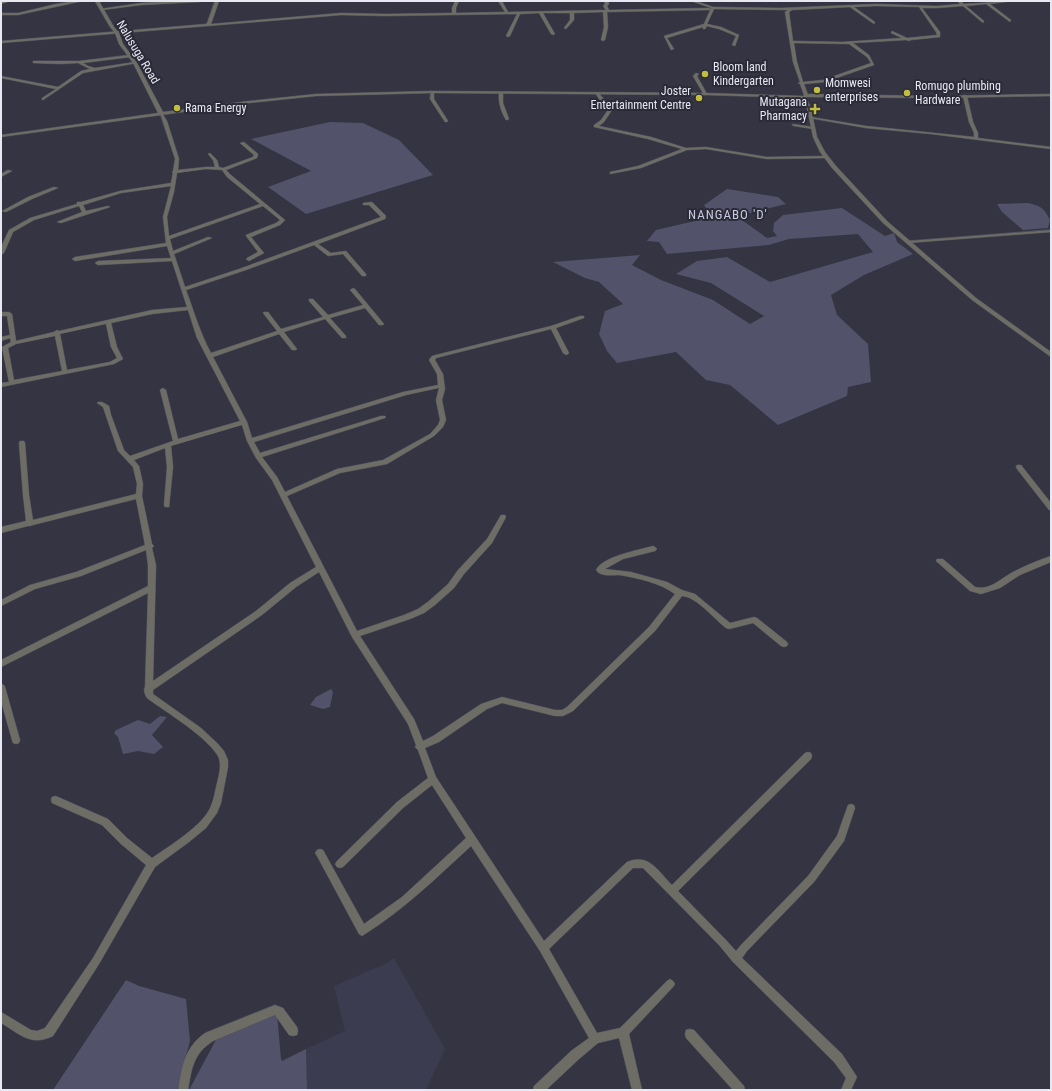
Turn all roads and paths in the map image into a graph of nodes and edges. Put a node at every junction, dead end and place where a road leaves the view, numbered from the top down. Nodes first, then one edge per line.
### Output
1 (9, 1) edge
2 (81, 1) edge
3 (97, 1) edge
4 (200, 1) edge
5 (217, 1) edge
6 (457, 1) edge
7 (500, 1) edge
8 (606, 1) edge
9 (693, 1) edge
10 (958, 1) edge
11 (1011, 1) edge
12 (996, 2) edge
13 (1, 3) edge
14 (876, 3) edge
15 (988, 4) junction
16 (850, 6) junction
17 (964, 6) junction
18 (920, 7) junction
19 (713, 8) junction
20 (792, 8) junction
21 (102, 9) junction
22 (780, 9) junction
23 (606, 11) junction
24 (572, 12) junction
25 (787, 12) junction
26 (506, 13) junction
27 (519, 13) junction
28 (541, 13) junction
29 (1, 14) edge
30 (454, 14) junction
31 (1010, 21) dead end
32 (983, 22) dead end
33 (874, 23) dead end
34 (206, 25) junction
35 (705, 27) junction
36 (566, 28) dead end
37 (892, 32) dead end
38 (117, 33) junction
39 (553, 34) dead end
40 (508, 36) dead end
41 (908, 39) junction
42 (603, 40) dead end
43 (1, 42) edge
44 (792, 42) junction
45 (849, 42) junction
46 (734, 45) dead end
47 (672, 49) dead end
48 (130, 56) junction
49 (34, 62) dead end
50 (79, 62) junction
51 (135, 63) junction
52 (95, 69) junction
53 (697, 74) dead end
54 (1, 77) edge
55 (800, 83) junction
56 (59, 88) junction
57 (432, 92) junction
58 (501, 93) junction
59 (598, 94) junction
60 (705, 94) junction
61 (1051, 95) edge
62 (805, 96) junction
63 (965, 96) junction
64 (43, 100) dead end
65 (161, 114) junction
66 (811, 118) junction
67 (507, 119) dead end
68 (446, 122) dead end
69 (794, 125) dead end
70 (813, 128) junction
71 (1, 136) edge
72 (976, 139) junction
73 (242, 143) dead end
74 (1051, 148) edge
75 (686, 149) junction
76 (210, 154) dead end
77 (826, 157) junction
78 (220, 168) junction
79 (10, 171) dead end
80 (174, 172) junction
81 (612, 173) dead end
82 (1, 176) edge
83 (173, 184) junction
84 (56, 188) dead end
85 (370, 202) dead end
86 (79, 203) junction
87 (263, 204) junction
88 (108, 207) dead end
89 (4, 211) dead end
90 (85, 213) junction
91 (59, 222) dead end
92 (1051, 230) edge
93 (210, 238) dead end
94 (168, 241) junction
95 (908, 242) junction
96 (314, 243) junction
97 (1, 253) edge
98 (173, 256) junction
99 (75, 259) dead end
100 (249, 259) dead end
101 (98, 263) dead end
102 (364, 275) dead end
103 (183, 289) junction
104 (353, 290) dead end
105 (311, 300) dead end
106 (366, 306) junction
107 (190, 308) junction
108 (1, 314) edge
109 (266, 314) dead end
110 (326, 317) junction
111 (582, 317) dead end
112 (108, 322) junction
113 (381, 324) dead end
114 (553, 327) junction
115 (57, 332) junction
116 (281, 332) junction
117 (12, 336) junction
118 (344, 337) dead end
119 (1, 339) edge
120 (14, 343) junction
121 (294, 349) dead end
122 (566, 353) dead end
123 (1051, 355) edge
124 (209, 356) junction
125 (65, 373) junction
126 (12, 383) junction
127 (1, 385) edge
128 (441, 386) junction
129 (163, 390) dead end
130 (100, 403) dead end
131 (383, 417) dead end
132 (244, 422) junction
133 (250, 441) junction
134 (176, 442) junction
135 (22, 443) dead end
136 (168, 445) junction
137 (258, 456) junction
138 (129, 459) junction
139 (1019, 467) dead end
140 (283, 495) junction
141 (139, 496) junction
142 (167, 505) dead end
143 (1051, 508) edge
144 (503, 517) dead end
145 (30, 524) junction
146 (1, 530) edge
147 (150, 546) junction
148 (653, 549) dead end
149 (1051, 559) edge
150 (940, 561) dead end
151 (320, 568) junction
152 (152, 587) junction
153 (680, 593) junction
154 (1, 603) edge
155 (355, 635) junction
156 (784, 644) dead end
157 (1, 664) edge
158 (1, 687) edge
159 (148, 689) junction
160 (16, 740) dead end
161 (419, 747) junction
162 (808, 756) dead end
163 (432, 779) junction
164 (55, 800) dead end
165 (851, 808) dead end
166 (472, 839) junction
167 (320, 853) dead end
168 (152, 864) junction
169 (340, 864) dead end
170 (673, 890) junction
171 (542, 948) junction
172 (736, 959) junction
173 (670, 984) dead end
174 (1, 1017) edge
175 (293, 1031) dead end
176 (623, 1032) junction
177 (690, 1034) dead end
178 (595, 1039) junction
179 (183, 1090) edge
180 (538, 1090) edge
181 (637, 1090) edge
182 (740, 1090) edge
183 (846, 1090) edge

1 - 13 street
2 - 29 street
3 - 21 street, Nalusuga Road
4 - 21 street
5 - 34 street
6 - 30 street
7 - 26 street
8 - 23 street
9 - 19 street
10 - 17 street
11 - 12 street
12 - 15 street
14 - 16 street
14 - 18 street
15 - 17 street
15 - 31 street
16 - 20 street
16 - 33 street
17 - 18 street
17 - 32 street
18 - 41 street
19 - 22 street
19 - 23 street
19 - 35 street
20 - 22 street
20 - 25 street
21 - 38 street, Nalusuga Road
22 - 25 street
23 - 24 street
23 - 42 street
24 - 28 street
24 - 36 street
25 - 44 street
26 - 27 street
26 - 30 street
27 - 28 street
27 - 40 street
28 - 39 street
30 - 34 street
34 - 38 street
35 - 46 street
35 - 47 street
37 - 41 street
38 - 43 street
38 - 48 street, Nalusuga Road
41 - 45 street
44 - 45 street
44 - 55 street
45 - 55 street
48 - 50 street
48 - 51 street, Nalusuga Road
49 - 50 street
50 - 52 street
51 - 52 street
51 - 65 street, Nalusuga Road
52 - 56 street
53 - 60 street
54 - 56 street
55 - 62 street
56 - 64 street
57 - 58 street
57 - 65 street
57 - 68 street
58 - 59 street
58 - 67 street
59 - 60 street
59 - 75 street
60 - 62 street
61 - 63 street
62 - 63 street
62 - 66 street
63 - 72 street
65 - 71 street
65 - 80 street
66 - 70 street
66 - 72 street
69 - 70 street
70 - 77 street
72 - 74 street
73 - 78 street
75 - 77 street
75 - 81 street
76 - 78 street
77 - 95 street
78 - 80 street
78 - 87 street
79 - 82 street
80 - 83 street
83 - 86 street
83 - 94 street
84 - 89 street
85 - 96 street
86 - 90 street
86 - 97 street
87 - 94 street
87 - 100 street
88 - 90 street
90 - 91 street
92 - 95 street
93 - 98 street
94 - 98 street
94 - 99 street
95 - 123 street
96 - 102 street
96 - 103 street
98 - 101 street
98 - 103 street
103 - 107 street
104 - 106 street
105 - 110 street
106 - 110 street
106 - 113 street
107 - 112 street
107 - 124 street
108 - 117 street
109 - 116 street
110 - 116 street
110 - 118 street
111 - 114 street
112 - 115 street
112 - 125 street
114 - 122 street
114 - 128 street
115 - 120 street
115 - 125 street
116 - 121 street
116 - 124 street
117 - 119 street
117 - 120 street
120 - 126 street
124 - 132 street
125 - 126 street
126 - 127 street
128 - 133 street
128 - 140 street
129 - 134 street
130 - 138 street
131 - 137 street
132 - 133 street
132 - 134 street
133 - 137 street
134 - 136 street
135 - 145 street
136 - 138 street
136 - 142 street
137 - 140 street
138 - 141 street
139 - 143 street
140 - 151 street
141 - 145 street
141 - 147 street
144 - 155 street
145 - 146 street
147 - 152 street
147 - 154 street
148 - 153 street
149 - 150 street
151 - 155 street
151 - 159 street
152 - 157 street
152 - 159 street
153 - 156 street
153 - 161 street
155 - 161 street
158 - 160 street
159 - 168 street
161 - 163 street
162 - 170 street
163 - 166 street
163 - 169 street
164 - 168 street
165 - 172 street
166 - 167 street
166 - 171 street
168 - 174 street
170 - 171 street
170 - 172 street
171 - 178 street
172 - 183 street
173 - 176 street
175 - 179 street
176 - 178 street
176 - 181 street
177 - 182 street
178 - 180 street

